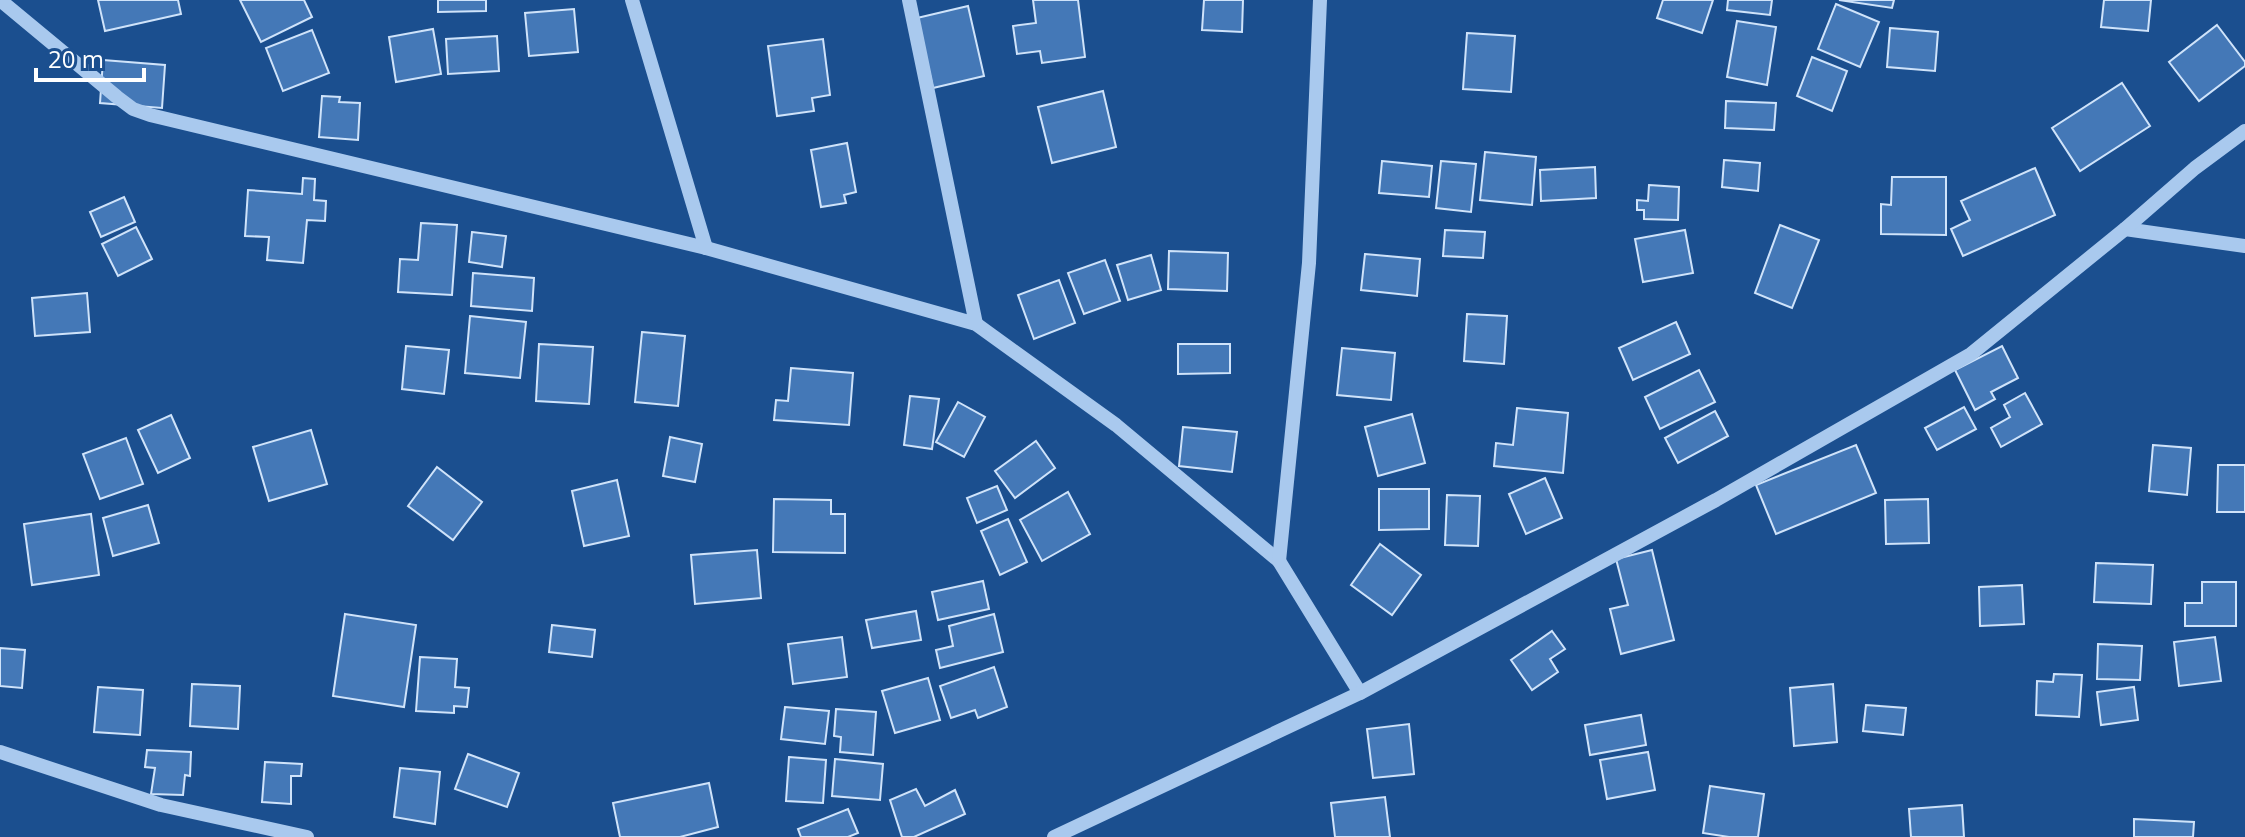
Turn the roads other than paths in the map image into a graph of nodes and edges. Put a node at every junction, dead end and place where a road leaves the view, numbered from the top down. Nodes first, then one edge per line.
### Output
1 (0, 0) edge
2 (632, 0) edge
3 (909, 0) edge
4 (1320, 0) edge
5 (2245, 131) edge
6 (2125, 229) junction
7 (2245, 246) edge
8 (706, 248) junction
9 (976, 324) junction
10 (1279, 561) junction
11 (1360, 693) junction
12 (0, 752) edge
13 (1062, 836) edge
14 (307, 837) edge

1 - 8 street
2 - 8 street
3 - 9 street
4 - 10 street
5 - 6 street
6 - 7 street
6 - 11 street
8 - 9 street
9 - 10 street
10 - 11 street
11 - 13 street
12 - 14 street

